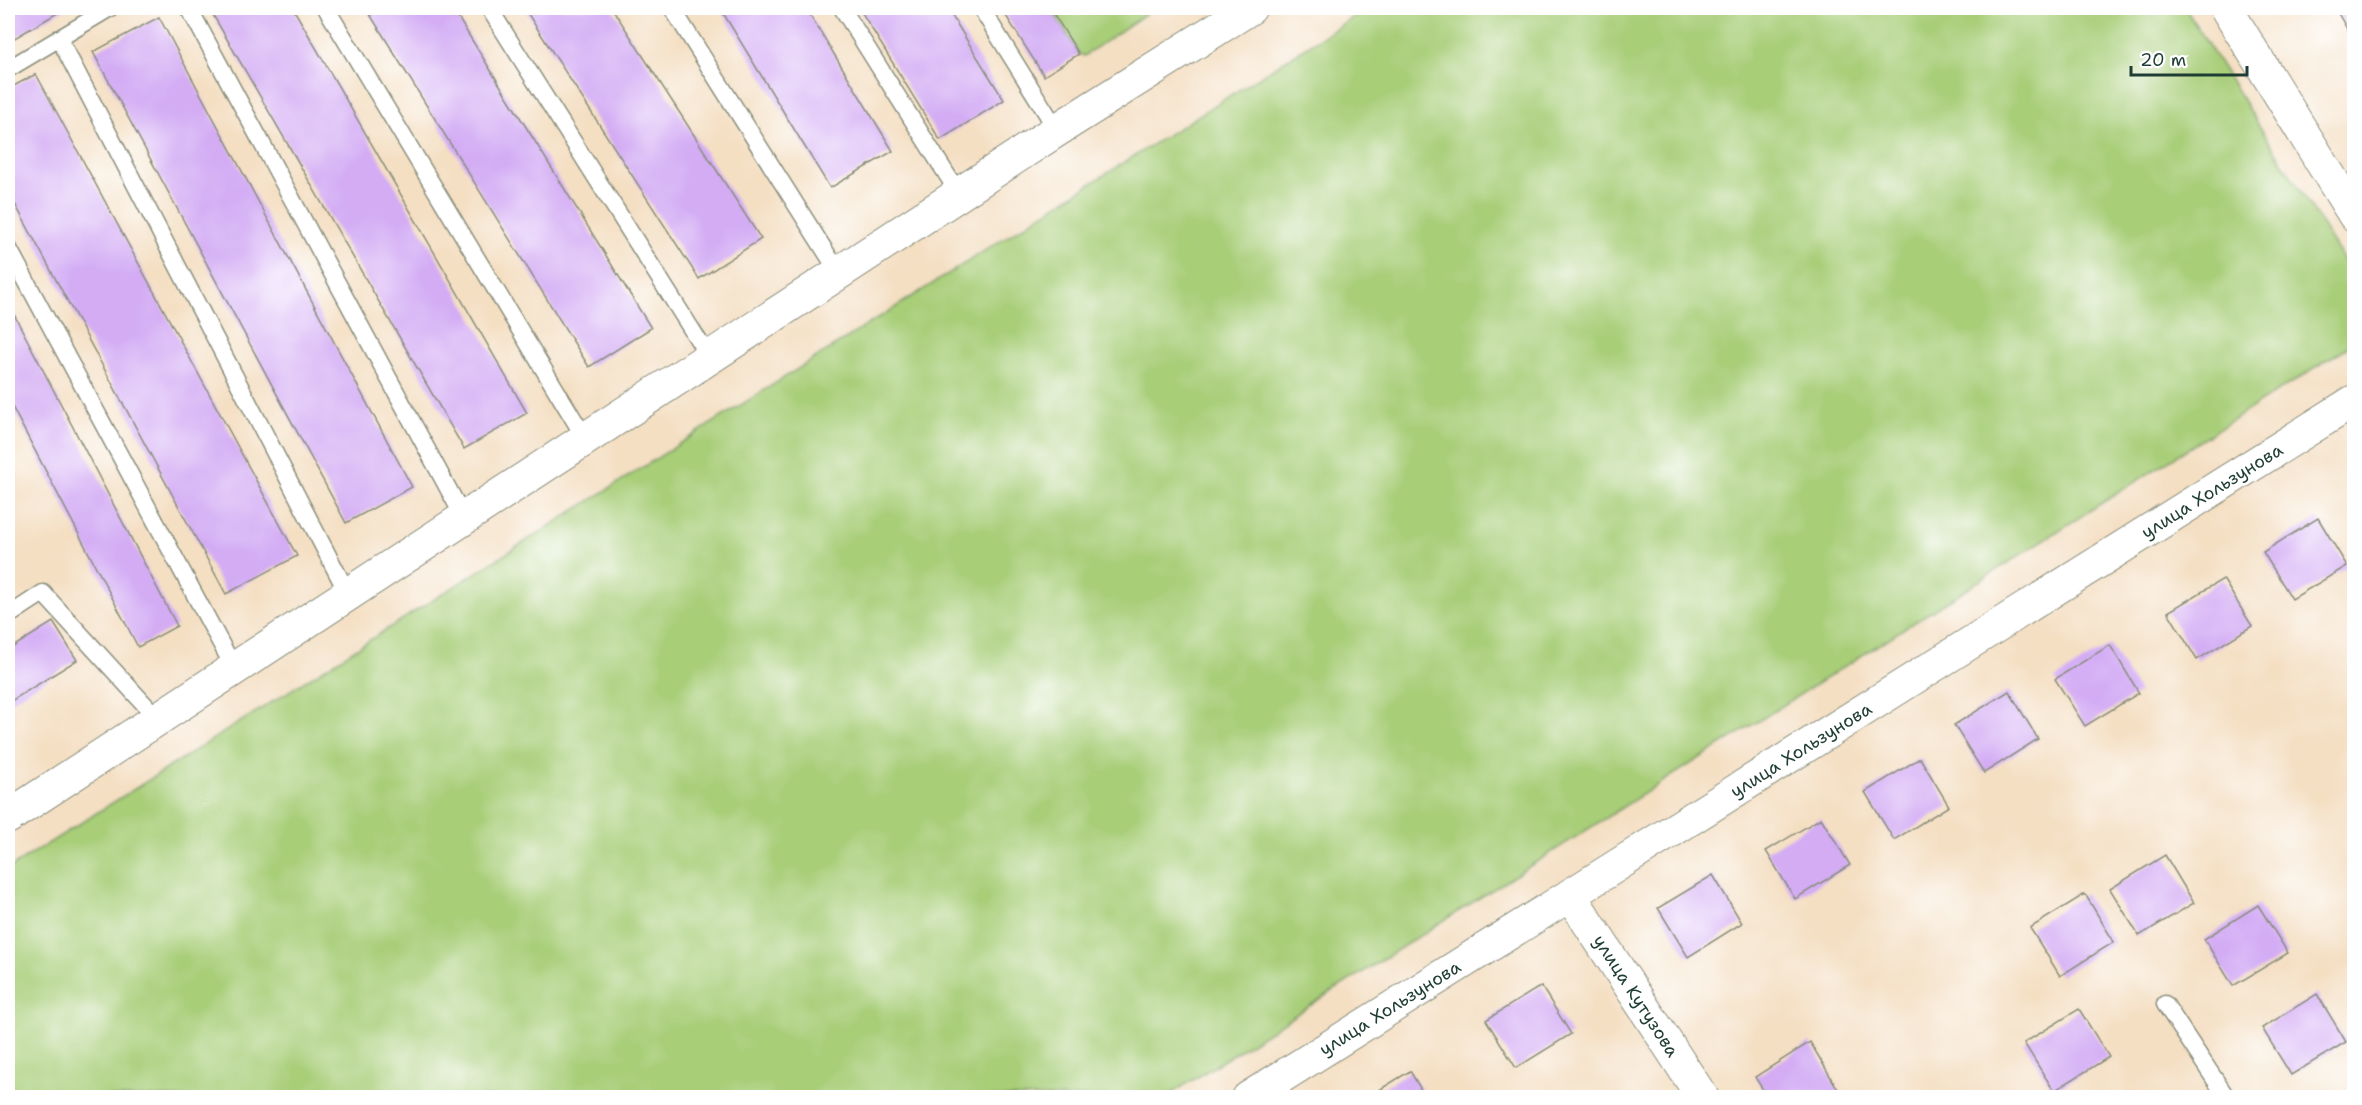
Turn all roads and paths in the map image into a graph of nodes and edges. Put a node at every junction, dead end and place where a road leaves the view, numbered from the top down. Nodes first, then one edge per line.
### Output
1 (110, 8) edge
2 (189, 8) edge
3 (326, 8) edge
4 (489, 8) edge
5 (672, 8) edge
6 (842, 8) edge
7 (981, 8) edge
8 (1250, 8) edge
9 (2226, 8) edge
10 (59, 38) junction
11 (8, 69) edge
12 (1057, 130) junction
13 (959, 194) junction
14 (2355, 215) edge
15 (8, 247) edge
16 (839, 273) junction
17 (709, 357) junction
18 (2355, 401) edge
19 (585, 438) junction
20 (464, 518) junction
21 (348, 594) junction
22 (9, 610) edge
23 (234, 668) junction
24 (158, 718) junction
25 (8, 817) edge
26 (1570, 895) junction
27 (2165, 1004) dead end
28 (1248, 1098) edge
29 (1703, 1098) edge
30 (2227, 1098) edge

1 - 10 lane
2 - 20 lane
3 - 19 lane
4 - 17 lane
5 - 16 lane
6 - 13 lane
7 - 12 lane
8 - 12 main road
9 - 14 street
10 - 11 lane
10 - 21 lane
12 - 13 main road
13 - 16 main road
15 - 23 lane
16 - 17 main road
17 - 19 main road
18 - 26 street, улица Хользунова
19 - 20 main road
20 - 21 main road
21 - 23 main road
22 - 24 lane
23 - 24 main road
24 - 25 main road
26 - 28 street, улица Хользунова
26 - 29 street, улица Кутузова
27 - 30 lane

